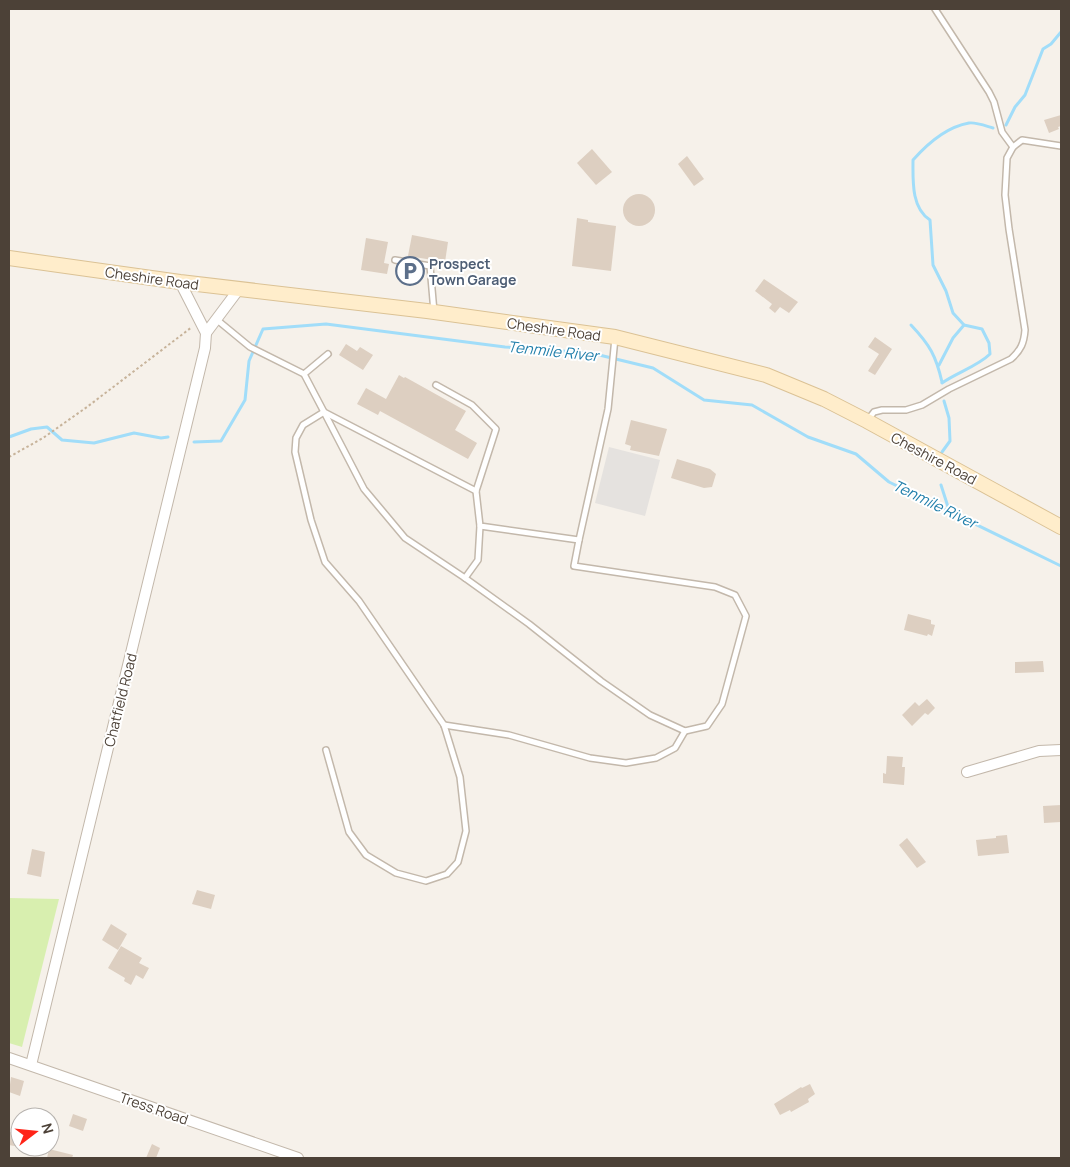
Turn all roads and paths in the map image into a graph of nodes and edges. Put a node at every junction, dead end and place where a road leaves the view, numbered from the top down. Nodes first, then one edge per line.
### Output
1 (935, 9) edge
2 (1061, 146) edge
3 (1013, 147) junction
4 (9, 258) edge
5 (395, 260) dead end
6 (180, 282) junction
7 (239, 290) junction
8 (434, 312) junction
9 (216, 319) junction
10 (200, 320) junction
11 (206, 333) junction
12 (614, 344) junction
13 (328, 354) dead end
14 (304, 374) junction
15 (436, 385) dead end
16 (324, 412) junction
17 (867, 421) junction
18 (9, 457) edge
19 (476, 490) junction
20 (480, 526) junction
21 (1061, 527) edge
22 (579, 540) junction
23 (465, 578) junction
24 (444, 725) junction
25 (685, 731) junction
26 (326, 750) dead end
27 (1061, 750) edge
28 (967, 772) dead end
29 (9, 1058) edge
30 (31, 1065) junction
31 (298, 1158) edge

1 - 3 lane
2 - 3 lane
3 - 17 lane
4 - 6 main road, Cheshire Road
5 - 8 lane
6 - 7 main road, Cheshire Road
6 - 10 street
7 - 8 main road, Cheshire Road
7 - 9 street, Chatfield Road
8 - 12 main road, Cheshire Road
9 - 11 street, Chatfield Road
9 - 14 lane
10 - 11 street
10 - 18 path
11 - 30 street, Chatfield Road
12 - 17 main road, Cheshire Road
12 - 22 lane
13 - 14 lane
14 - 16 lane
15 - 19 lane
16 - 19 lane
16 - 23 lane
16 - 24 lane
17 - 21 main road, Cheshire Road
19 - 20 lane
20 - 22 lane
20 - 23 lane
22 - 25 lane
23 - 25 lane
24 - 25 lane
24 - 26 lane
27 - 28 street
29 - 30 street, Tress Road
30 - 31 street, Tress Road

